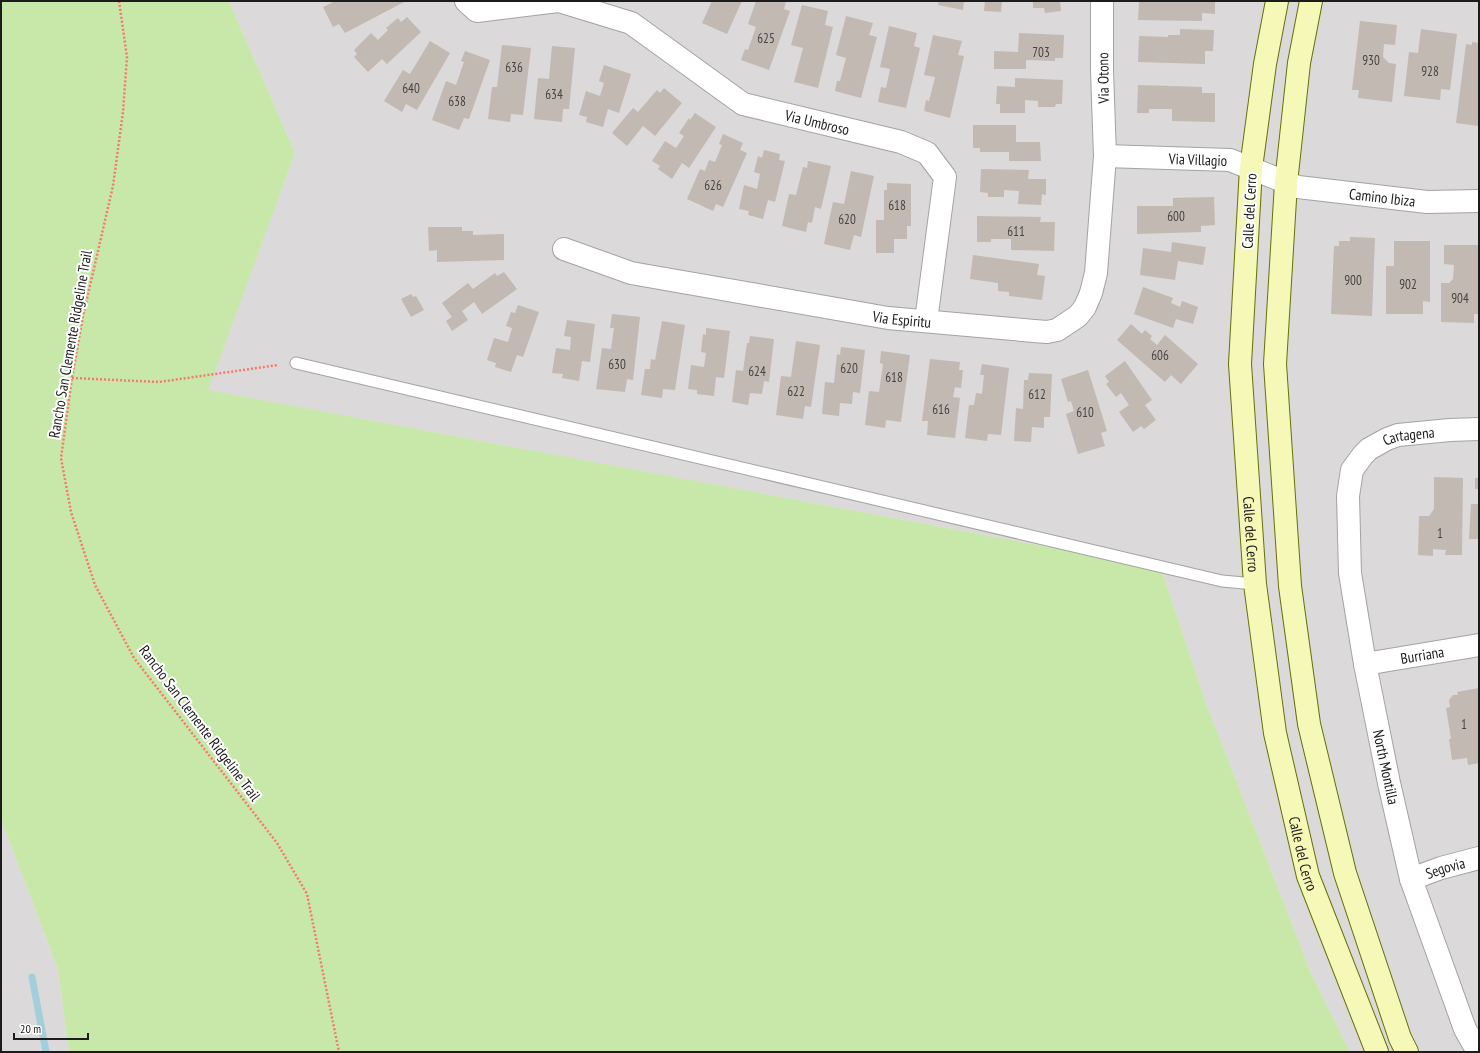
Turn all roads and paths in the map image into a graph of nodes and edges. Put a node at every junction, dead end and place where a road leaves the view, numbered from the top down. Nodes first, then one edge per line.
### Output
1 (119, 1) edge
2 (466, 1) edge
3 (559, 1) edge
4 (1102, 1) edge
5 (1277, 1) edge
6 (1311, 1) edge
7 (1105, 156) junction
8 (1251, 168) junction
9 (1286, 183) junction
10 (1479, 201) edge
11 (564, 249) dead end
12 (926, 321) junction
13 (296, 362) joint
14 (72, 378) junction
15 (1479, 430) edge
16 (1352, 470) joint
17 (1255, 584) junction
18 (1479, 645) edge
19 (1365, 664) junction
20 (1479, 858) edge
21 (1411, 879) junction
22 (339, 1052) edge
23 (1377, 1052) edge
24 (1407, 1052) edge
25 (1478, 1052) edge

1 - 14 path, Rancho San Clemente Ridgeline Trail
2 - 3 street, Via Umbroso
3 - 12 street, Via Umbroso
4 - 7 street, Via Otono
5 - 8 main road, Calle del Cerro
6 - 9 main road
7 - 8 street, Via Villagio
7 - 12 street, Via Espiritu
8 - 9 street, Via Villagio
8 - 17 main road, Calle del Cerro
9 - 10 street, Camino Ibiza
9 - 24 main road
11 - 12 street, Via Espiritu
13 - 14 path
13 - 17 lane
14 - 22 path, Rancho San Clemente Ridgeline Trail
15 - 16 street, Cartagena
16 - 19 street, North Montilla
17 - 23 main road, Calle del Cerro
18 - 19 street, Burriana
19 - 21 street, North Montilla
20 - 21 street, Segovia
21 - 25 street, North Montilla

